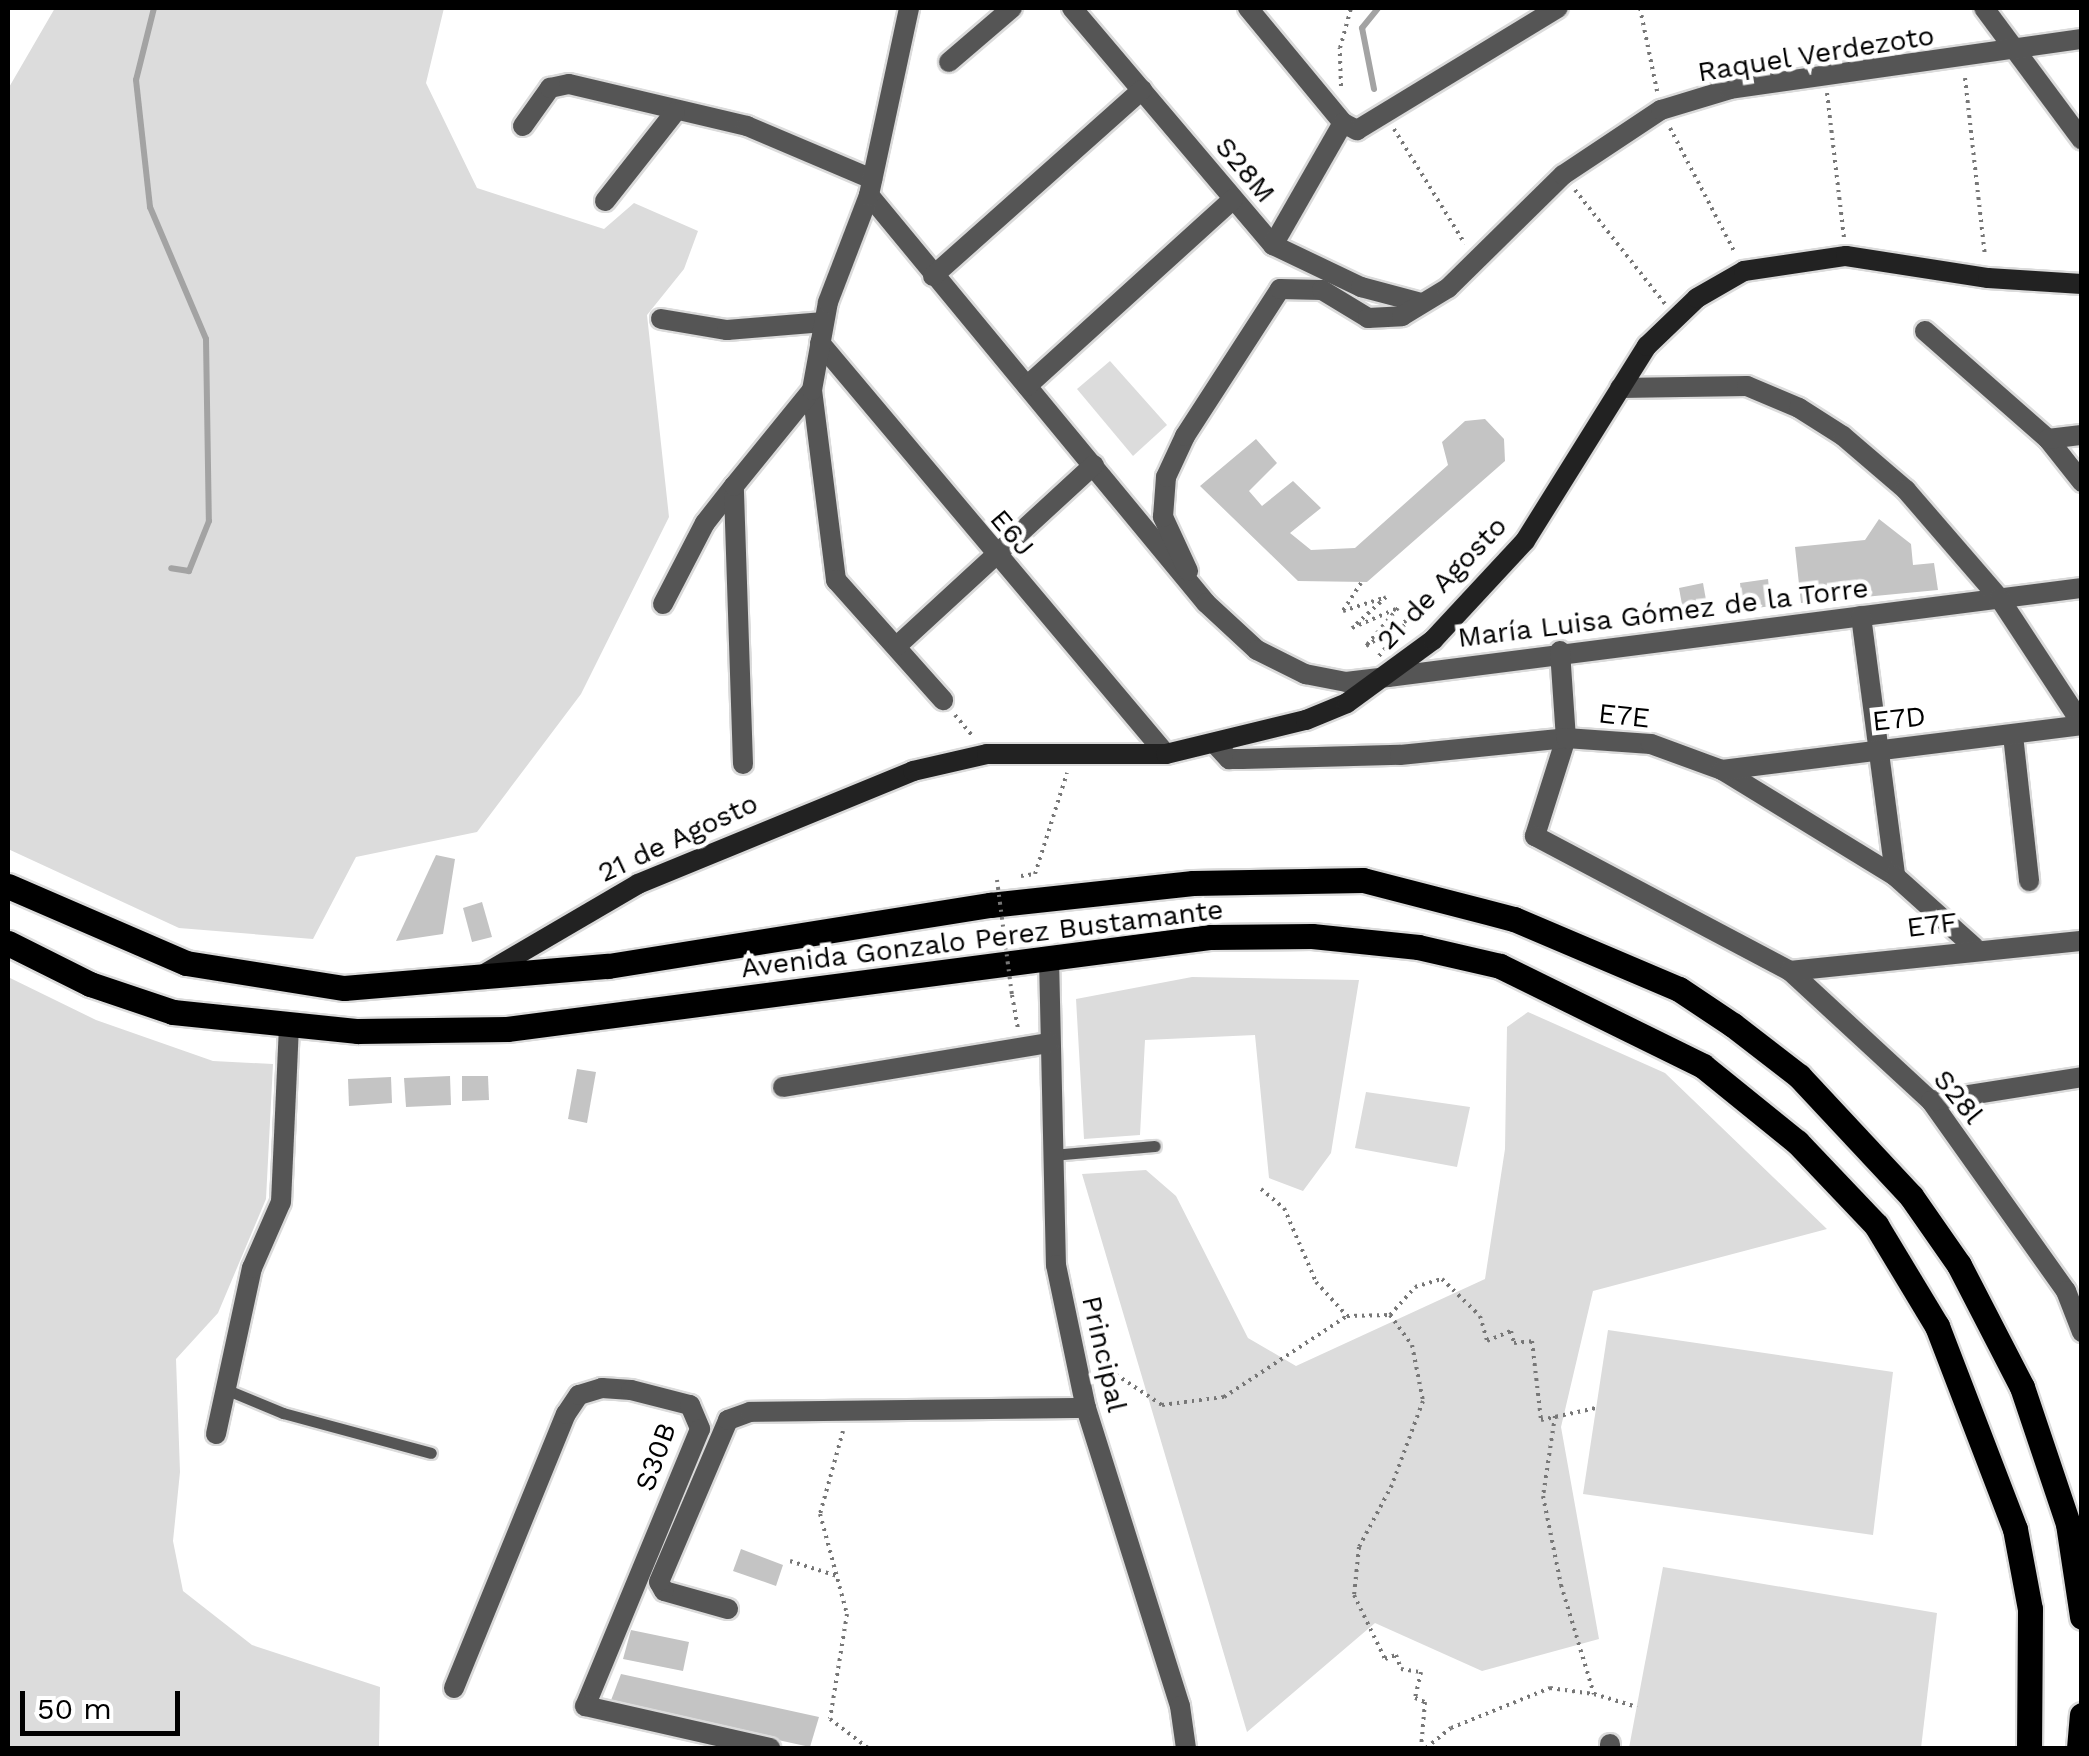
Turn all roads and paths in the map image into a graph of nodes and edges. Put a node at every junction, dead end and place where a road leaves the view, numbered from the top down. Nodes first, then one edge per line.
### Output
1 (909, 8) edge
2 (1012, 8) edge
3 (1072, 8) edge
4 (1248, 8) edge
5 (1351, 8) edge
6 (1558, 8) edge
7 (1640, 8) edge
8 (1984, 8) edge
9 (2082, 38) edge
10 (2014, 49) junction
11 (1963, 58) junction
12 (949, 62) dead end
13 (1826, 79) junction
14 (1142, 90) junction
15 (1661, 110) junction
16 (675, 112) junction
17 (1386, 117) junction
18 (1343, 122) junction
19 (523, 126) dead end
20 (2082, 140) edge
21 (1563, 175) junction
22 (870, 187) junction
23 (1232, 198) junction
24 (605, 202) dead end
25 (1273, 245) junction
26 (1846, 256) junction
27 (1476, 261) junction
28 (1744, 271) junction
29 (932, 276) junction
30 (1988, 278) junction
31 (2082, 284) edge
32 (1421, 303) junction
33 (1674, 316) junction
34 (661, 320) dead end
35 (1924, 331) dead end
36 (822, 333) junction
37 (1027, 386) junction
38 (1620, 388) junction
39 (812, 390) junction
40 (2082, 435) edge
41 (2048, 439) junction
42 (1094, 465) junction
43 (2082, 482) edge
44 (734, 486) junction
45 (995, 557) junction
46 (1361, 584) dead end
47 (2082, 588) edge
48 (2000, 599) junction
49 (663, 604) dead end
50 (1206, 604) junction
51 (1861, 616) junction
52 (1433, 640) junction
53 (898, 645) junction
54 (1560, 651) junction
55 (1388, 678) junction
56 (943, 700) joint
57 (2082, 724) edge
58 (2012, 735) junction
59 (1566, 738) junction
60 (1215, 744) junction
61 (1880, 748) junction
62 (987, 754) junction
63 (1166, 754) junction
64 (1071, 759) junction
65 (743, 764) dead end
66 (1722, 770) junction
67 (1896, 876) junction
68 (2028, 880) dead end
69 (8, 886) edge
70 (2082, 941) edge
71 (8, 944) edge
72 (1974, 947) junction
73 (1048, 958) junction
74 (1790, 971) junction
75 (477, 978) junction
76 (288, 1026) junction
77 (1048, 1043) junction
78 (1021, 1048) junction
79 (2082, 1077) edge
80 (783, 1087) dead end
81 (1931, 1101) junction
82 (1155, 1146) dead end
83 (1052, 1155) junction
84 (1261, 1189) dead end
85 (2074, 1290) edge
86 (1390, 1315) junction
87 (1347, 1316) junction
88 (2082, 1332) edge
89 (1072, 1346) junction
90 (225, 1390) junction
91 (1086, 1408) junction
92 (1596, 1408) dead end
93 (848, 1412) junction
94 (1555, 1416) junction
95 (216, 1434) dead end
96 (431, 1453) dead end
97 (790, 1561) dead end
98 (2079, 1573) edge
99 (837, 1576) junction
100 (728, 1609) dead end
101 (2082, 1617) edge
102 (454, 1688) dead end
103 (1594, 1694) junction
104 (1637, 1707) dead end
105 (2082, 1714) edge
106 (727, 1743) edge
107 (770, 1748) edge
108 (868, 1748) edge
109 (1186, 1748) edge
110 (1424, 1748) edge
111 (2029, 1748) edge
112 (2079, 1748) edge

1 - 22 street
2 - 12 street
3 - 14 street, S28M
4 - 18 street
5 - 18 path
6 - 17 street
7 - 15 path
8 - 10 street
9 - 10 street, Raquel Verdezoto
10 - 11 street, Raquel Verdezoto
10 - 20 street
11 - 13 street, Raquel Verdezoto
11 - 30 path
13 - 15 street, Raquel Verdezoto
13 - 26 path
14 - 23 street, S28M
14 - 29 street
15 - 21 street, Raquel Verdezoto
15 - 28 path
16 - 19 street
16 - 22 street
16 - 24 street
17 - 18 street
17 - 27 path
18 - 25 street
21 - 27 street, Raquel Verdezoto
21 - 33 path
22 - 29 street, María Luisa Gómez de la Torre
22 - 36 street
23 - 25 street, S28M
23 - 37 street
25 - 32 street, S28M
26 - 28 street, 21 de Agosto
26 - 30 street, 21 de Agosto
27 - 32 street, Raquel Verdezoto
28 - 33 street, 21 de Agosto
29 - 37 street, María Luisa Gómez de la Torre
30 - 31 street, 21 de Agosto
32 - 50 street, Raquel Verdezoto
33 - 38 street, 21 de Agosto
34 - 36 street
35 - 41 street
36 - 39 street
36 - 45 street, E6J
37 - 42 street, María Luisa Gómez de la Torre
38 - 48 street
38 - 52 street, 21 de Agosto
39 - 44 street
39 - 53 street
40 - 41 street
41 - 43 street
42 - 45 street
42 - 50 street, María Luisa Gómez de la Torre
44 - 49 street
44 - 65 street
45 - 53 street
45 - 63 street, E6J
46 - 52 path
47 - 48 street, María Luisa Gómez de la Torre
48 - 51 street, María Luisa Gómez de la Torre
48 - 57 street
50 - 55 street, María Luisa Gómez de la Torre
51 - 54 street, María Luisa Gómez de la Torre
51 - 61 street
52 - 55 street, 21 de Agosto
53 - 56 street
54 - 55 street, María Luisa Gómez de la Torre
54 - 59 street
55 - 60 street, 21 de Agosto
56 - 62 path
57 - 58 street, E7D
58 - 61 street, E7D
58 - 68 street
59 - 60 street, E7E
59 - 66 street, E7E
59 - 74 street, S28l
60 - 63 street, 21 de Agosto
61 - 66 street, E7D
61 - 67 street
62 - 64 street, 21 de Agosto
62 - 75 street, 21 de Agosto
63 - 64 street, 21 de Agosto
64 - 78 path, bridge
66 - 67 street, E7E
67 - 72 street, E7E
69 - 75 main road, Avenida Gonzalo Perez Bustamante
70 - 72 street, E7F
71 - 76 main road, Avenida Gonzalo Perez Bustamante
72 - 74 street, E7F
73 - 76 main road, Avenida Gonzalo Perez Bustamante
73 - 77 street, Principal
73 - 111 main road, Avenida Gonzalo Perez Bustamante
74 - 81 street, S28l
75 - 98 main road, Avenida Gonzalo Perez Bustamante
76 - 90 street
77 - 78 street
77 - 83 street, Principal
78 - 80 street
79 - 81 street
81 - 85 street, S28l
82 - 83 lane
83 - 89 street, Principal
84 - 87 path
85 - 88 street, S28l
86 - 87 path
86 - 94 path
86 - 110 path
87 - 89 path
89 - 91 street, Principal
90 - 95 street
90 - 96 lane
91 - 93 street
91 - 109 street, Principal
92 - 94 path
93 - 99 path
93 - 100 street
94 - 103 path
97 - 99 path
98 - 101 main road, Avenida Gonzalo Perez Bustamante
99 - 108 path
102 - 106 street, S30B
103 - 104 path
103 - 110 path
105 - 112 main road
106 - 107 street

